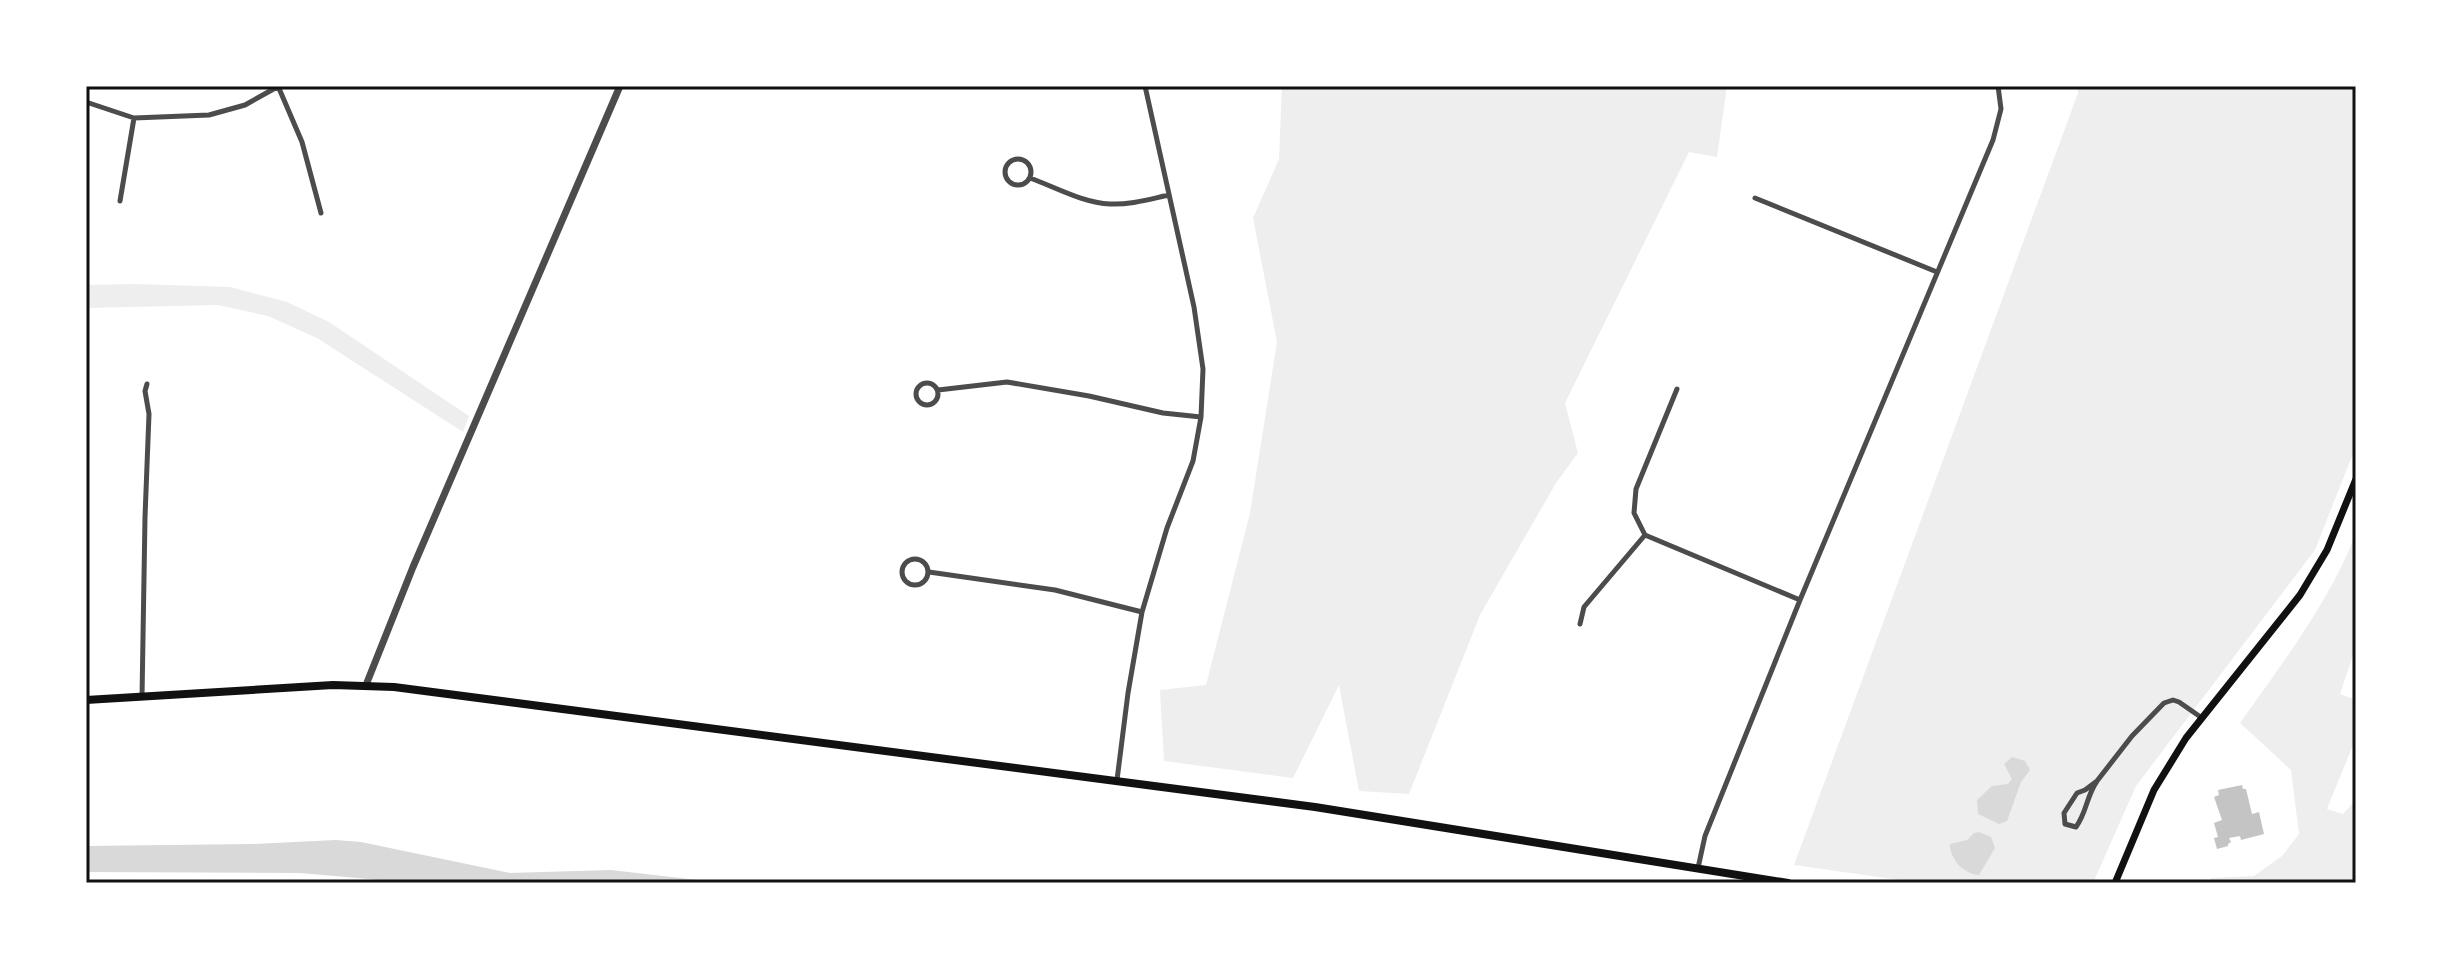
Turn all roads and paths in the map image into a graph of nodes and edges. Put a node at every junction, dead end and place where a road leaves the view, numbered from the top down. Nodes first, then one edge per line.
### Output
1 (278, 86) edge
2 (620, 86) edge
3 (1145, 86) edge
4 (1998, 86) edge
5 (86, 102) edge
6 (134, 118) junction
7 (1030, 178) junction
8 (1169, 195) junction
9 (1755, 198) dead end
10 (120, 201) dead end
11 (321, 213) dead end
12 (1937, 272) junction
13 (147, 384) dead end
14 (1677, 389) dead end
15 (938, 390) junction
16 (1201, 417) junction
17 (2356, 479) edge
18 (1645, 535) junction
19 (929, 572) junction
20 (1800, 600) junction
21 (1142, 612) junction
22 (1580, 624) dead end
23 (366, 685) junction
24 (142, 697) junction
25 (86, 700) edge
26 (2202, 718) junction
27 (1117, 780) junction
28 (2097, 781) junction
29 (1698, 868) junction
30 (1788, 883) edge
31 (2115, 883) edge

1 - 6 street
1 - 11 street
2 - 23 street
3 - 8 street
4 - 12 street
5 - 6 street
6 - 10 street
7 - 7 street
7 - 8 street
8 - 16 street
9 - 12 street
12 - 20 street
13 - 24 street
14 - 18 street
15 - 15 street
15 - 16 street
16 - 21 street
17 - 26 main road
18 - 20 street
18 - 22 street
19 - 19 street
19 - 21 street
20 - 29 street
21 - 27 street
23 - 24 main road
23 - 27 main road
24 - 25 main road
26 - 28 street
26 - 31 main road
27 - 29 main road
28 - 28 street
29 - 30 main road

